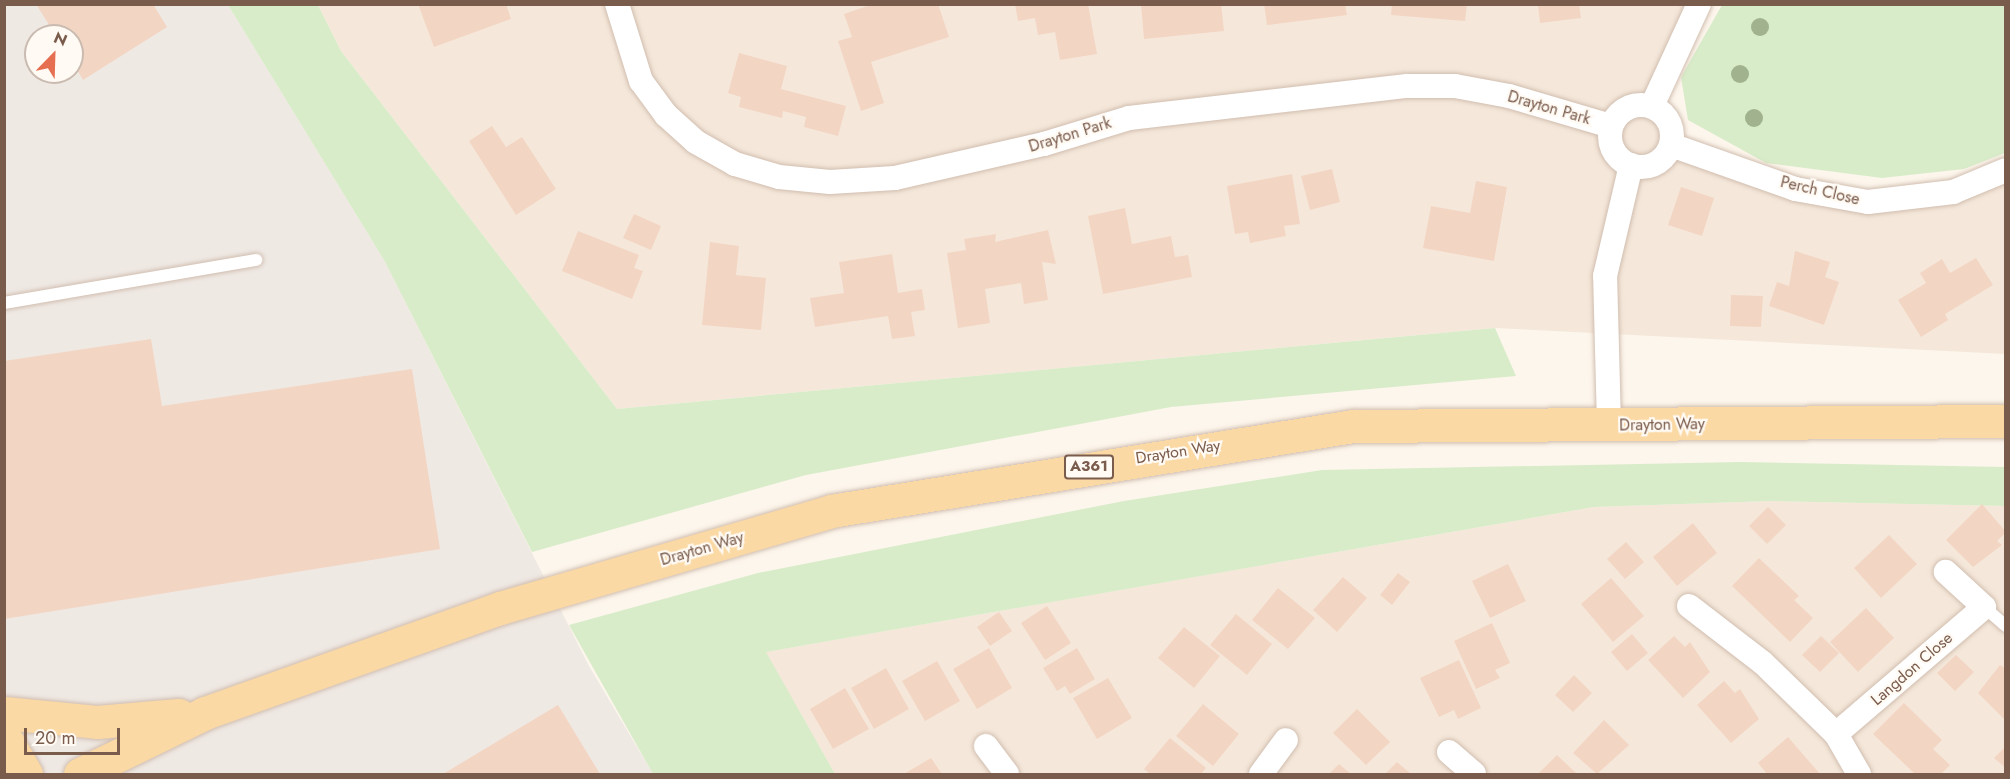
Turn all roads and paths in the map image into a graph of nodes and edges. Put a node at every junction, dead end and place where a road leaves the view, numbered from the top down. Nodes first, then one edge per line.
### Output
1 (617, 4) edge
2 (1699, 4) edge
3 (1652, 106) junction
4 (1611, 126) junction
5 (1671, 146) junction
6 (1631, 165) junction
7 (2006, 170) edge
8 (256, 260) dead end
9 (4, 303) edge
10 (2006, 421) edge
11 (1610, 425) junction
12 (1946, 572) dead end
13 (1689, 606) dead end
14 (1984, 607) junction
15 (2006, 626) edge
16 (205, 712) junction
17 (4, 713) edge
18 (1836, 734) junction
19 (4, 736) edge
20 (1286, 740) dead end
21 (986, 746) dead end
22 (1449, 752) dead end
23 (26, 774) edge
24 (80, 774) edge
25 (1007, 774) edge
26 (1261, 774) edge
27 (1474, 774) edge
28 (1859, 774) edge

1 - 4 street, Drayton Park
2 - 3 street
3 - 4 street
3 - 5 street
4 - 6 street
5 - 6 street
5 - 7 street, Perch Close
6 - 11 street
8 - 9 lane
10 - 11 main road, Drayton Way / A361
11 - 16 main road, Drayton Way / A361
12 - 14 street
13 - 18 street
14 - 15 lane
14 - 18 street, Langdon Close
16 - 17 main road, Drayton Way / A361
16 - 24 main road, Drayton Way / A361
18 - 28 street
19 - 23 main road
20 - 26 street
21 - 25 street
22 - 27 street

